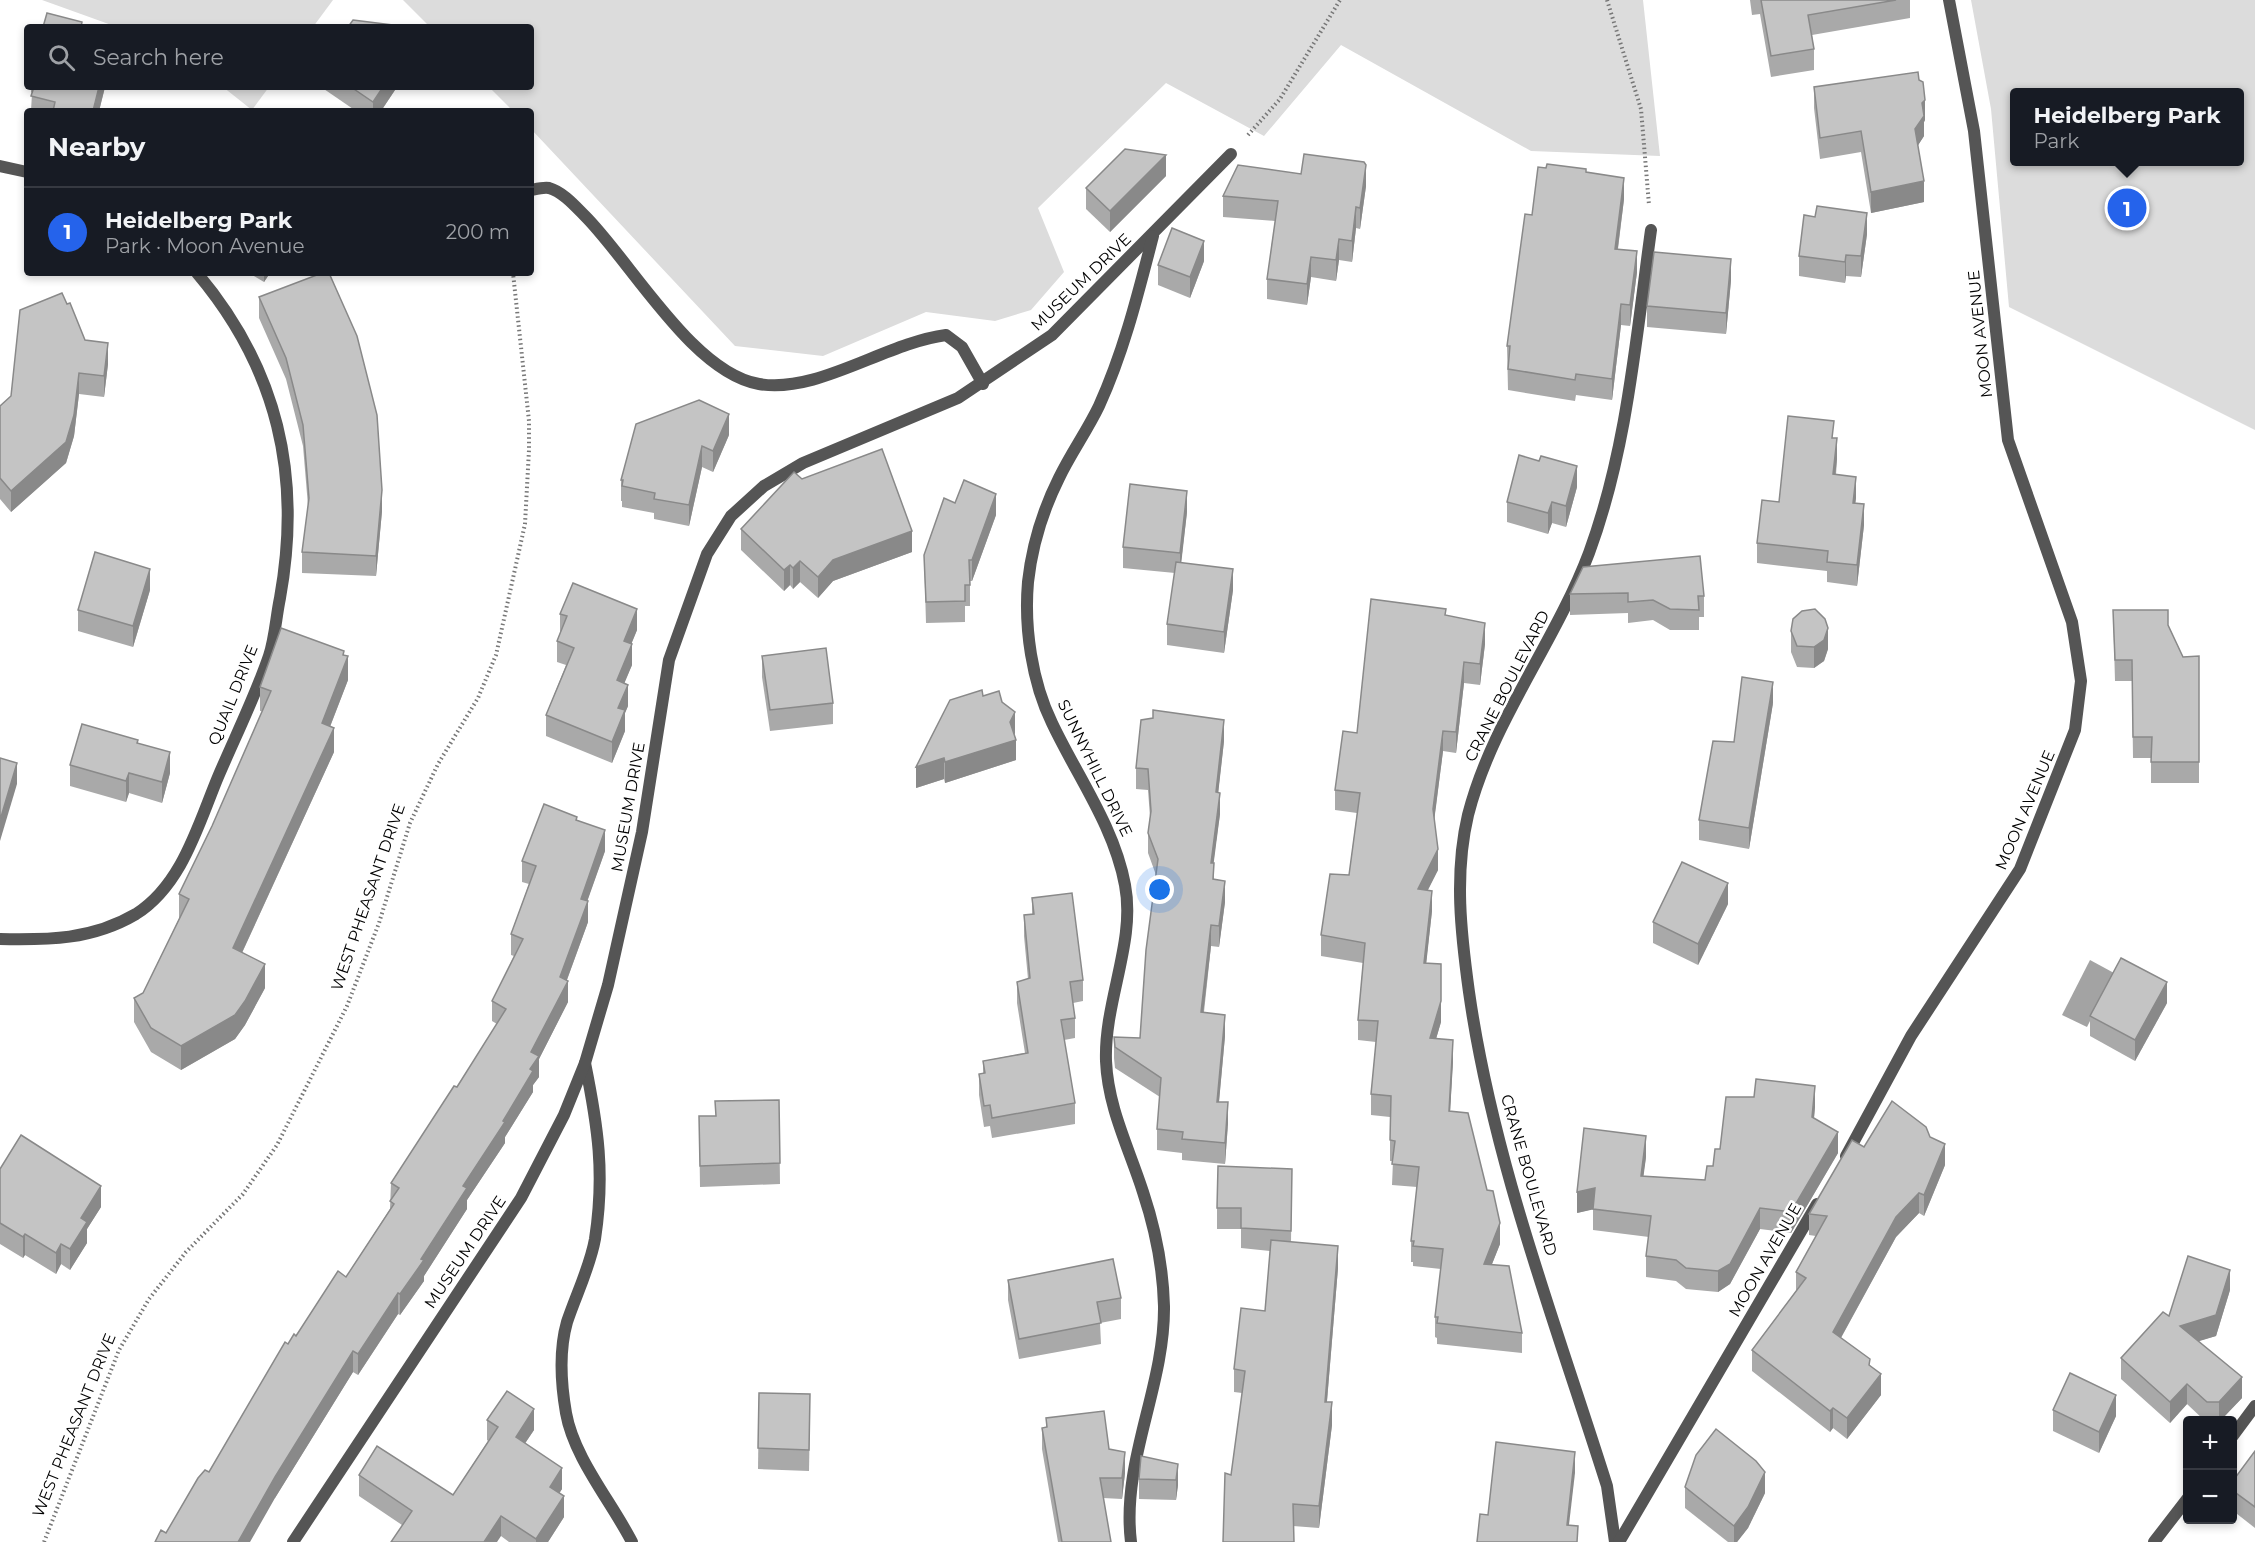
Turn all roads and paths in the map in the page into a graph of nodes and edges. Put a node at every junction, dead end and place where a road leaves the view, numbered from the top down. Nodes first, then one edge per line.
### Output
1 (1340, 0) edge
2 (1607, 0) edge
3 (1949, 0) edge
4 (1231, 154) joint
5 (0, 166) edge
6 (24, 171) edge
7 (534, 190) edge
8 (1651, 230) joint
9 (1154, 235) junction
10 (198, 276) edge
11 (513, 276) edge
12 (983, 384) junction
13 (0, 939) edge
14 (585, 1063) junction
15 (1841, 1164) edge
16 (1823, 1194) edge
17 (2255, 1406) edge
18 (2237, 1430) edge
19 (2183, 1503) edge
20 (44, 1542) edge
21 (293, 1542) edge
22 (632, 1542) edge
23 (1131, 1542) edge
24 (1617, 1542) edge
25 (2154, 1542) edge

1 - 4 path
2 - 8 path
3 - 15 street, MOON AVENUE
4 - 9 street, MUSEUM DRIVE
5 - 6 street
7 - 12 street
8 - 24 street, CRANE BOULEVARD
9 - 12 street, MUSEUM DRIVE
9 - 23 street, SUNNYHILL DRIVE
10 - 13 street, QUAIL DRIVE
11 - 20 path, WEST PHEASANT DRIVE
12 - 14 street, MUSEUM DRIVE
14 - 21 street, MUSEUM DRIVE
14 - 22 street
16 - 24 street, MOON AVENUE
17 - 18 street
19 - 25 street

